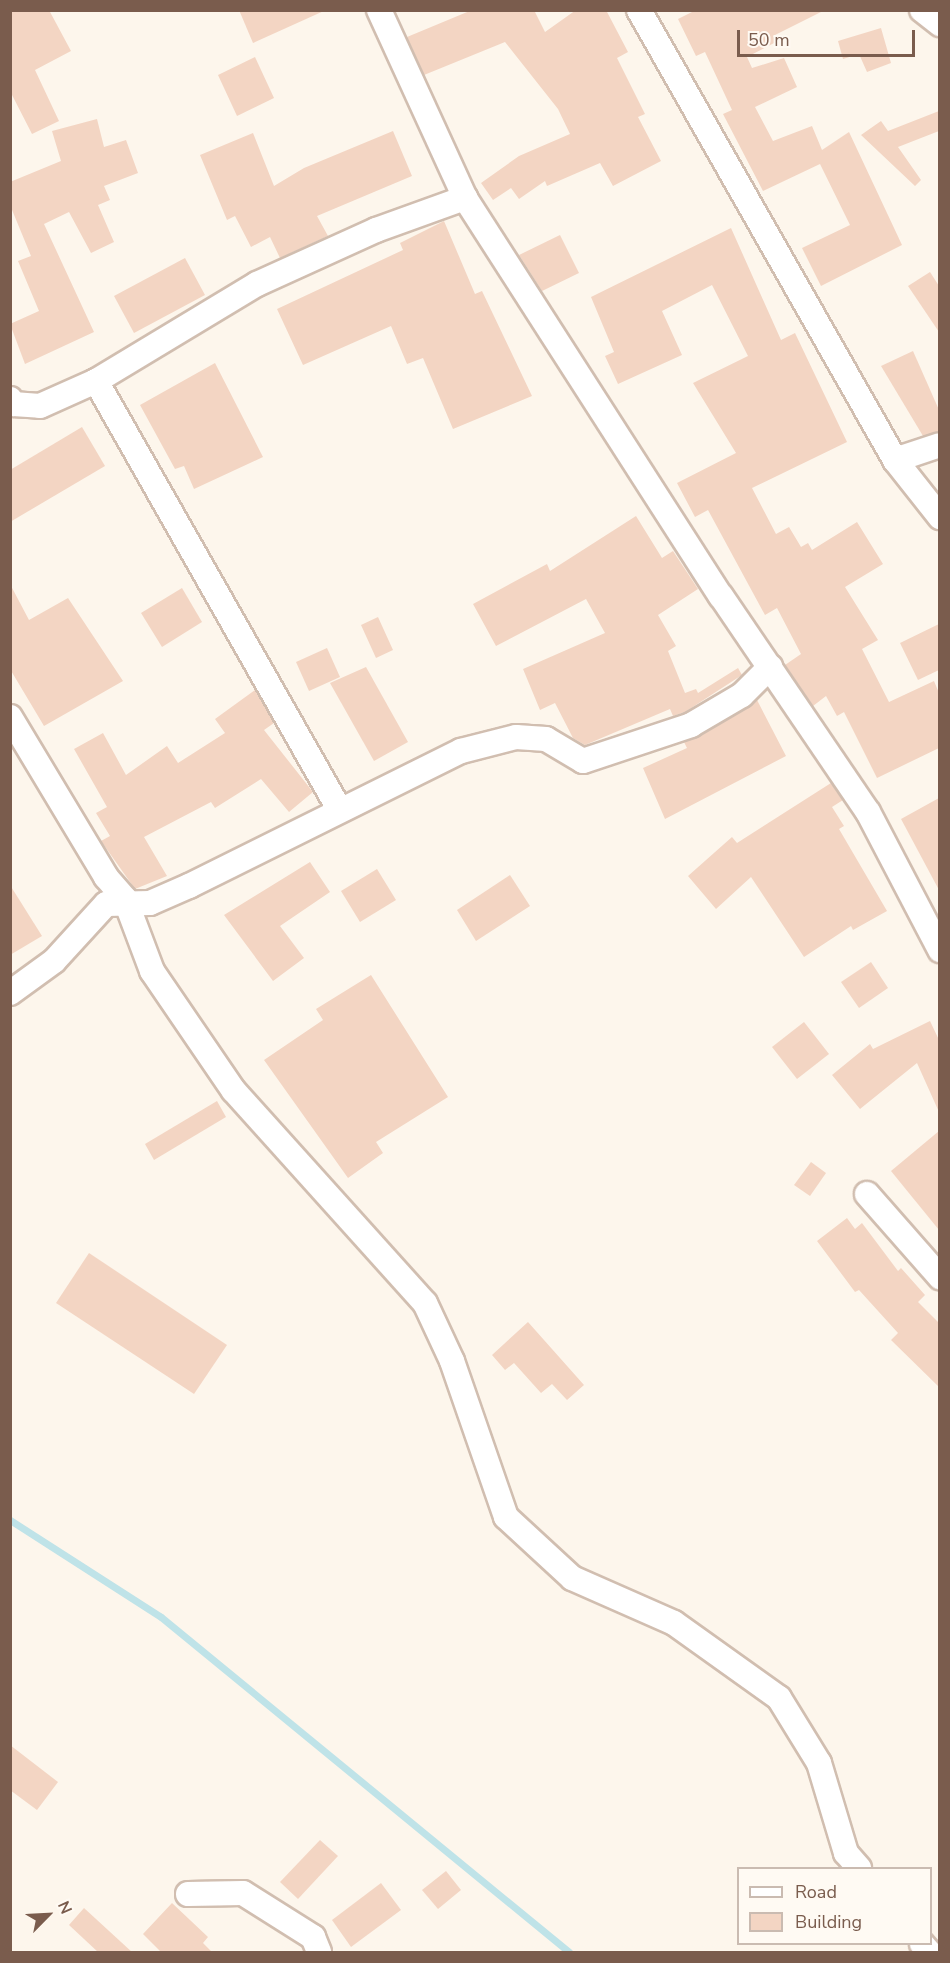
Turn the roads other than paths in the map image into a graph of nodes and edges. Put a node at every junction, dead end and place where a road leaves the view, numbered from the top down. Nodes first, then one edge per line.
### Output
1 (379, 10) edge
2 (639, 10) edge
3 (922, 10) edge
4 (939, 24) edge
5 (465, 198) junction
6 (96, 381) junction
7 (10, 399) edge
8 (939, 445) edge
9 (895, 460) junction
10 (939, 517) edge
11 (770, 667) junction
12 (10, 717) edge
13 (339, 808) junction
14 (125, 899) junction
15 (939, 950) edge
16 (10, 993) edge
17 (867, 1194) dead end
18 (939, 1278) edge
19 (857, 1867) edge
20 (188, 1894) dead end
21 (319, 1953) edge

1 - 5 street
2 - 9 street
3 - 4 street
5 - 6 street
5 - 11 street
6 - 7 street
6 - 13 street
8 - 9 street
9 - 10 street
11 - 13 street
11 - 15 street
12 - 14 street
13 - 14 street
14 - 16 street
14 - 19 street
17 - 18 street
20 - 21 street

